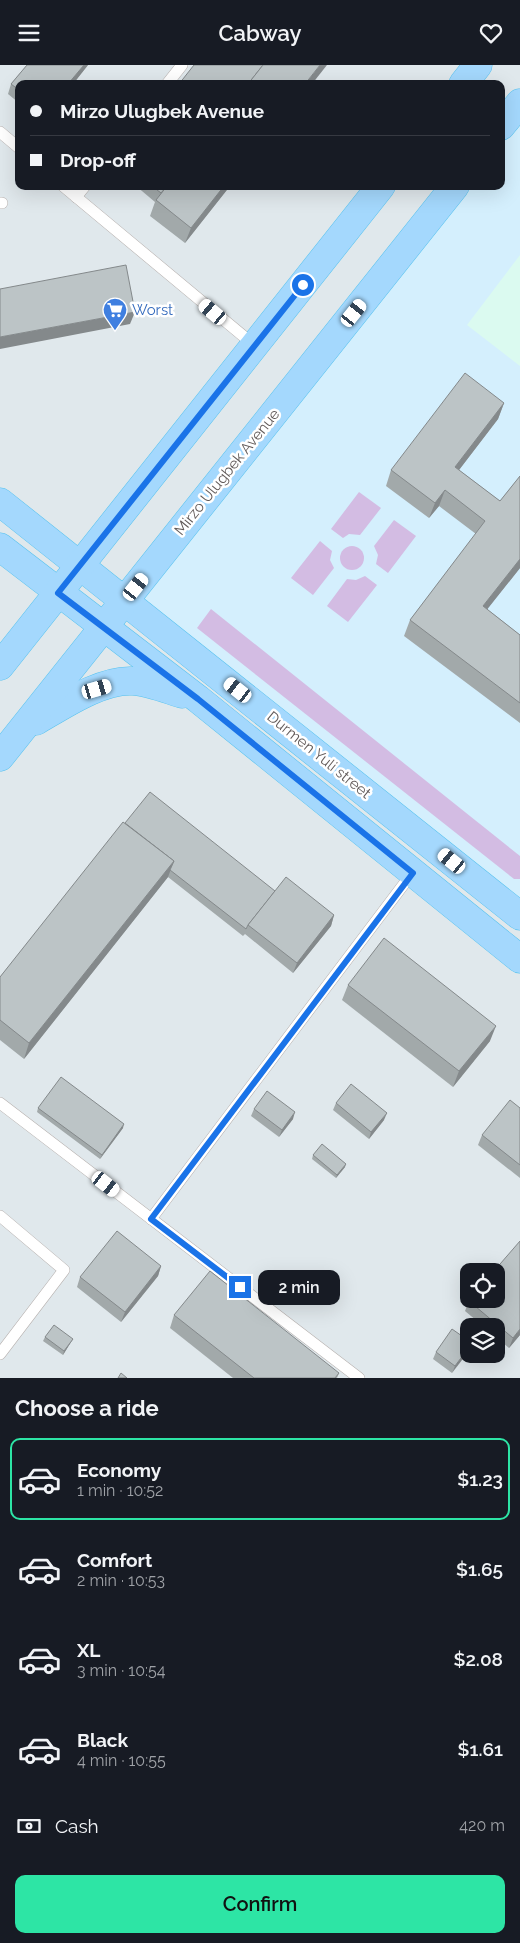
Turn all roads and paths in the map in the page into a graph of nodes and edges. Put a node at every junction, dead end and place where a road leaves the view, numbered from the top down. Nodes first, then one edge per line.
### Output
1 (182, 65) edge
2 (478, 65) edge
3 (170, 80) edge
4 (466, 80) edge
5 (520, 103) edge
6 (505, 121) edge
7 (0, 132) edge
8 (15, 145) edge
9 (68, 190) edge
10 (82, 190) edge
11 (379, 190) edge
12 (451, 190) edge
13 (76, 197) junction
14 (254, 346) junction
15 (0, 502) edge
16 (0, 547) edge
17 (80, 565) junction
18 (58, 593) junction
19 (125, 600) junction
20 (103, 627) junction
21 (0, 666) edge
22 (198, 699) junction
23 (22, 729) junction
24 (0, 757) edge
25 (413, 873) junction
26 (518, 909) edge
27 (520, 959) edge
28 (0, 1103) edge
29 (0, 1216) edge
30 (151, 1219) junction
31 (0, 1354) edge
32 (359, 1378) edge

1 - 3 lane
2 - 4 main road
5 - 6 main road
7 - 8 lane
9 - 13 lane
10 - 13 lane
11 - 14 main road
12 - 19 main road, Mirzo Ulugbek Avenue
13 - 14 lane
14 - 17 main road
15 - 17 main road, Durmen Yuli street
16 - 18 main road
17 - 18 main road
17 - 19 main road, Durmen Yuli street
18 - 20 main road
18 - 21 main road
19 - 20 main road, Mirzo Ulugbek Avenue
19 - 26 main road, Durmen Yuli street
20 - 22 main road
20 - 23 main road, Mirzo Ulugbek Avenue
22 - 23 main road
22 - 25 main road
23 - 24 main road, Mirzo Ulugbek Avenue
25 - 27 main road
25 - 30 lane
28 - 30 lane
29 - 31 lane
30 - 32 lane

